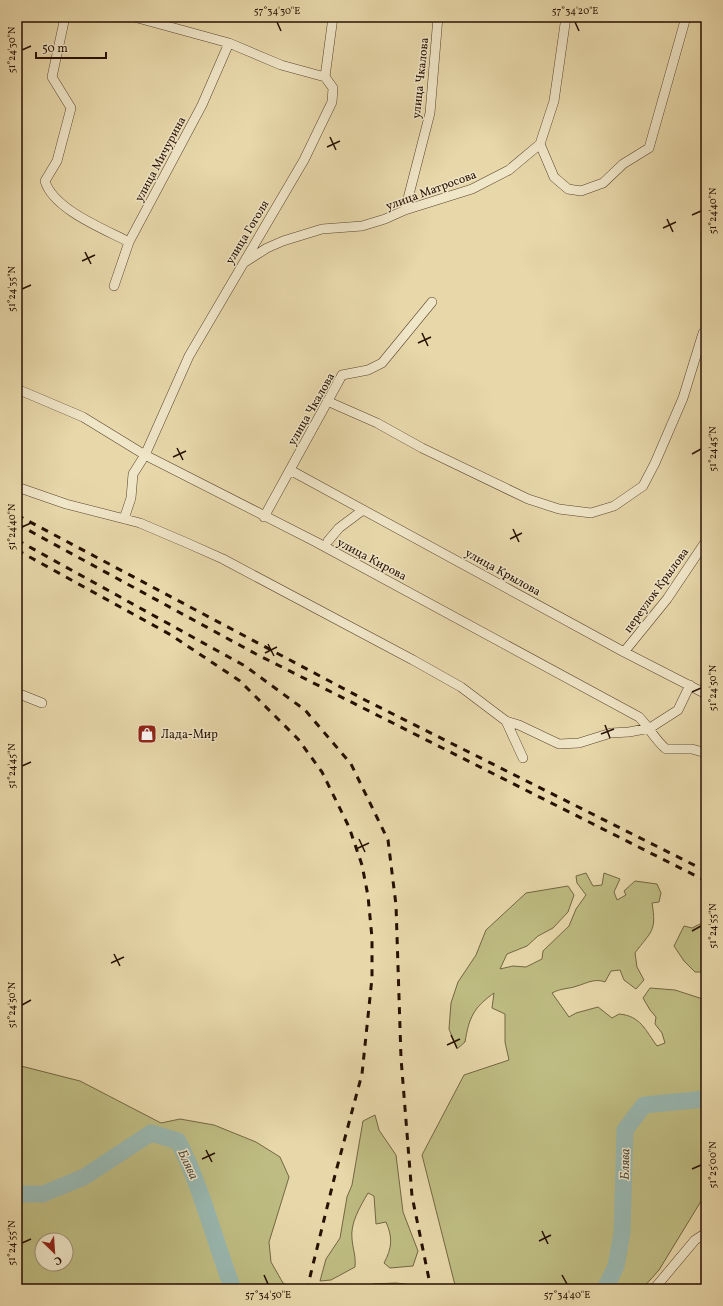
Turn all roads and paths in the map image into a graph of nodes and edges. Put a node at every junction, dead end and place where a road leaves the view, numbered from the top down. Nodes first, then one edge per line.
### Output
1 (65, 17) edge
2 (134, 17) edge
3 (333, 17) edge
4 (438, 17) edge
5 (566, 17) edge
6 (686, 17) edge
7 (229, 44) junction
8 (325, 77) junction
9 (540, 144) junction
10 (405, 210) junction
11 (129, 242) junction
12 (244, 263) junction
13 (114, 286) dead end
14 (432, 302) dead end
15 (703, 333) dead end
16 (17, 389) edge
17 (327, 401) junction
18 (145, 455) junction
19 (290, 470) junction
20 (17, 487) edge
21 (363, 510) junction
22 (264, 517) junction
23 (124, 518) junction
24 (328, 540) dead end
25 (706, 541) edge
26 (624, 652) junction
27 (690, 685) junction
28 (17, 693) edge
29 (706, 694) edge
30 (42, 703) dead end
31 (506, 721) junction
32 (650, 728) junction
33 (706, 753) edge
34 (523, 758) dead end
35 (706, 1233) edge
36 (654, 1289) edge

1 - 11 street
2 - 7 street
3 - 8 street
4 - 10 street, улица Чкалова
5 - 9 street
6 - 9 street
7 - 8 street
7 - 11 street, улица Мичурина
8 - 12 street, улица Гоголя
9 - 10 street, улица Матросова
10 - 12 street, улица Матросова
11 - 13 street, улица Мичурина
12 - 18 street, улица Гоголя
14 - 17 street, улица Чкалова
15 - 17 street
16 - 18 street, улица Кирова
17 - 19 street, улица Чкалова
18 - 22 street, улица Кирова
18 - 23 street, улица Гоголя
19 - 21 street, улица Крылова
19 - 22 street, улица Чкалова
20 - 23 street
21 - 24 street
21 - 26 street, улица Крылова
22 - 32 street, улица Кирова
23 - 31 street
25 - 26 street, переулок Крылова
26 - 27 street, улица Крылова
27 - 29 street, улица Крылова
27 - 32 street
28 - 30 street
31 - 32 street
31 - 34 street
32 - 33 street, улица Кирова
35 - 36 street

